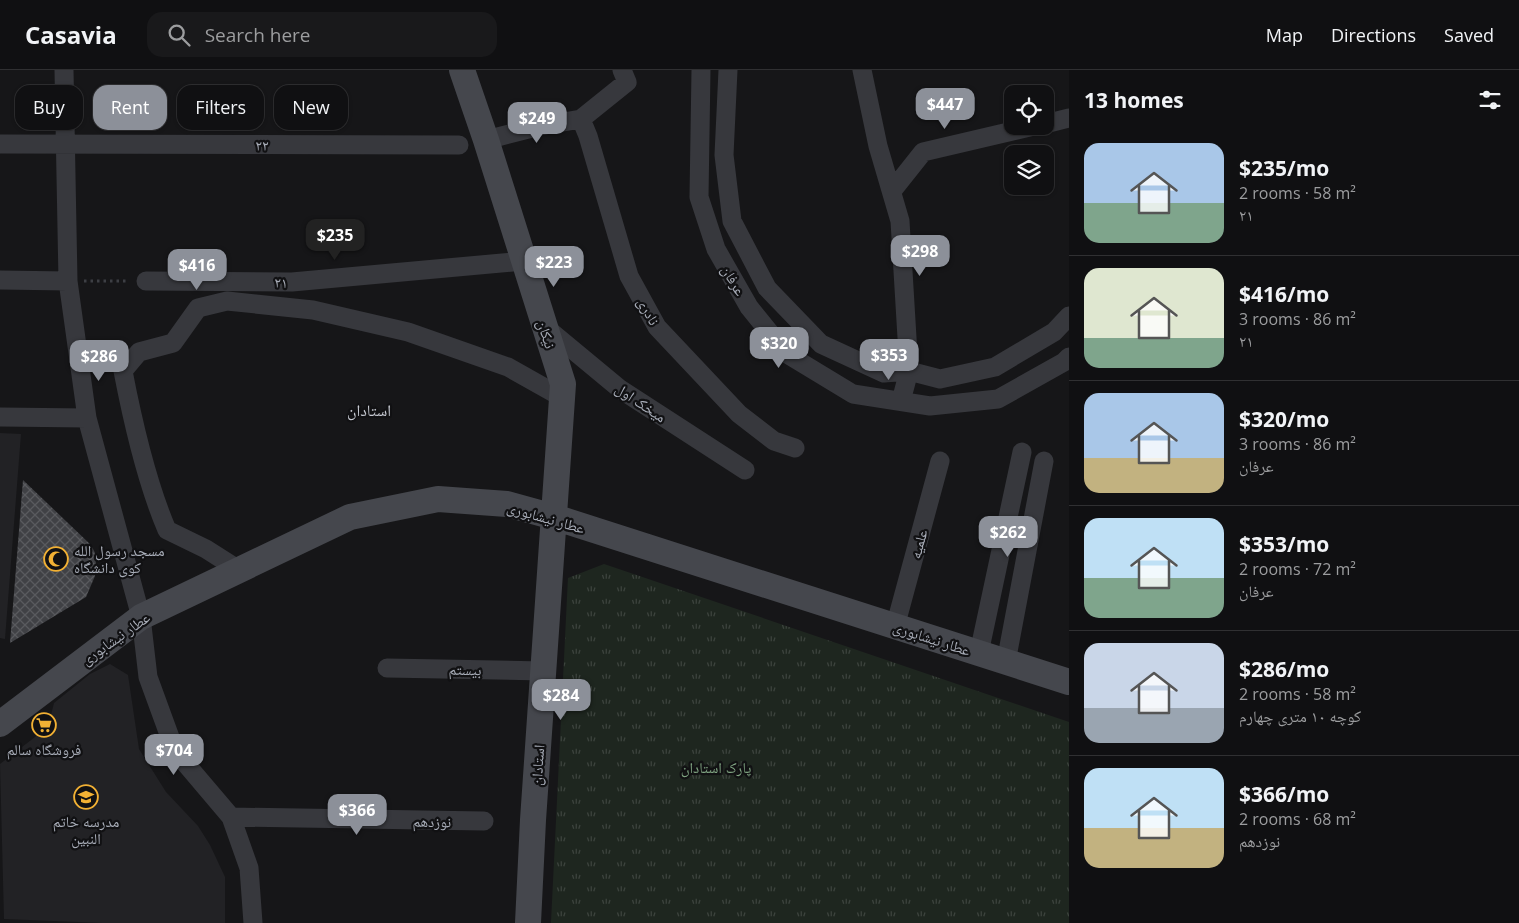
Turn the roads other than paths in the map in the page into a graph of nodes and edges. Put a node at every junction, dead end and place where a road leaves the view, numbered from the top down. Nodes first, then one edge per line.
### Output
1 (64, 70) edge
2 (462, 70) edge
3 (622, 70) edge
4 (701, 70) edge
5 (728, 70) edge
6 (862, 70) edge
7 (1069, 118) edge
8 (581, 119) junction
9 (1054, 122) edge
10 (1004, 133) edge
11 (486, 140) junction
12 (0, 144) edge
13 (65, 145) junction
14 (459, 145) dead end
15 (892, 191) junction
16 (524, 261) junction
17 (0, 280) edge
18 (68, 281) junction
19 (146, 281) road end
20 (1069, 316) edge
21 (544, 326) junction
22 (1069, 356) edge
23 (909, 371) junction
24 (564, 398) junction
25 (901, 401) junction
26 (0, 417) edge
27 (87, 418) junction
28 (795, 448) dead end
29 (1022, 452) dead end
30 (940, 461) dead end
31 (1044, 461) dead end
32 (745, 470) dead end
33 (554, 517) junction
34 (239, 570) junction
35 (142, 617) junction
36 (895, 626) junction
37 (979, 653) junction
38 (1006, 662) junction
39 (387, 668) dead end
40 (544, 670) junction
41 (1069, 682) edge
42 (0, 724) edge
43 (231, 818) junction
44 (484, 821) dead end
45 (253, 923) edge
46 (528, 923) edge

1 - 13 street
2 - 11 main road, نیکان
3 - 8 street
4 - 25 street, عرفان
5 - 23 street, عرفان
6 - 15 street
7 - 9 street
8 - 11 street
8 - 28 street, نادری
10 - 15 street
11 - 16 main road, نیکان
12 - 13 street, ۲۲
13 - 14 street, ۲۲
13 - 18 street
15 - 23 street
16 - 19 street, ۲۱
16 - 21 main road, نیکان
17 - 18 street
18 - 27 street
20 - 23 street, عرفان
21 - 24 main road, نیکان
21 - 32 street, میخک اول
22 - 25 street, عرفان
23 - 25 street
24 - 33 main road, نیکان
24 - 34 street
26 - 27 street
27 - 35 street
29 - 37 street
30 - 36 street, علمیه
31 - 38 street
33 - 34 main road, عطار نیشابوری
33 - 36 main road, عطار نیشابوری
33 - 40 main road, استادان
34 - 35 main road, عطار نیشابوری
35 - 42 main road, عطار نیشابوری
35 - 43 street
36 - 37 main road, عطار نیشابوری
37 - 38 main road, عطار نیشابوری
38 - 41 main road, عطار نیشابوری
39 - 40 street, بیستم
40 - 46 main road, استادان
43 - 44 street, نوزدهم
43 - 45 street

